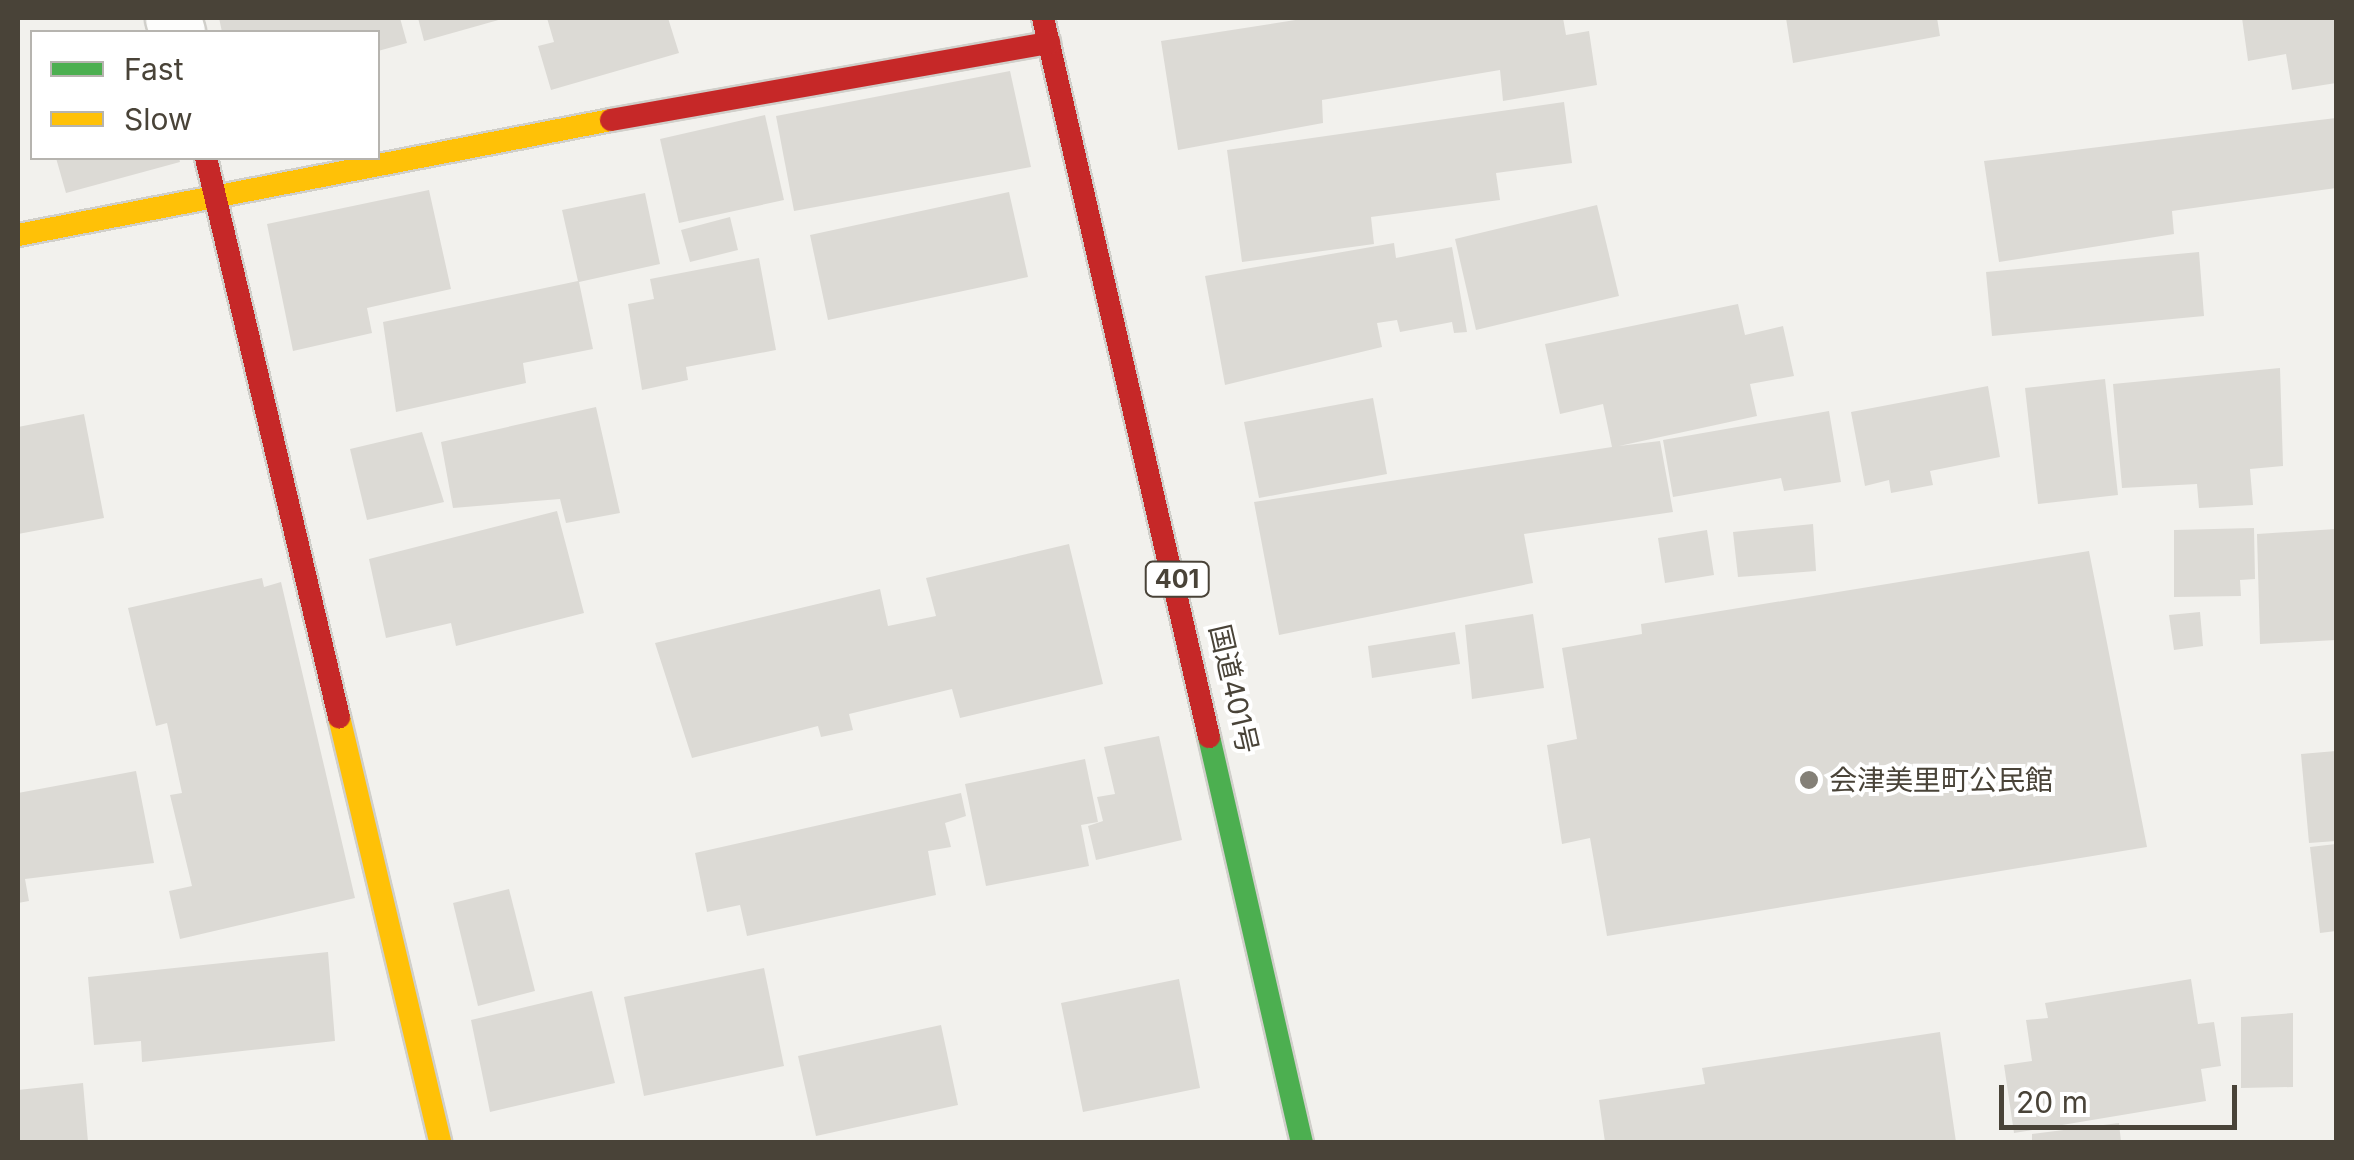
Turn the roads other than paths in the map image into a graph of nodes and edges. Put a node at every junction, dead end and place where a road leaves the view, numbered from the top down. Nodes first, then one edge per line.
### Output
1 (1043, 18) edge
2 (1049, 43) junction
3 (206, 160) edge
4 (214, 190) junction
5 (18, 235) edge
6 (440, 1142) edge
7 (1302, 1142) edge

1 - 2 main road, 国道401号 / 401
2 - 4 main road
2 - 7 main road, 国道401号 / 401
3 - 4 main road
4 - 5 main road
4 - 6 main road

